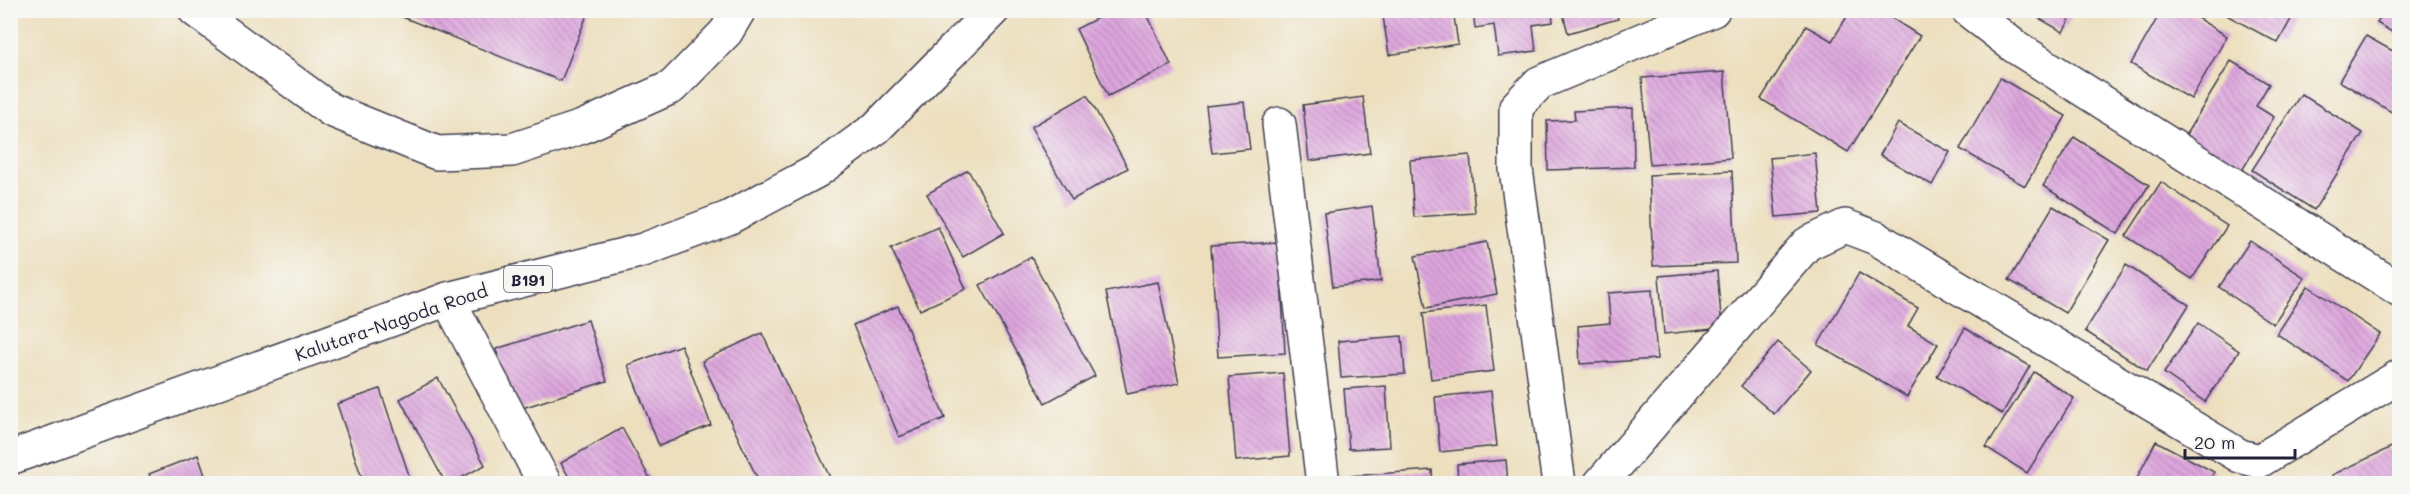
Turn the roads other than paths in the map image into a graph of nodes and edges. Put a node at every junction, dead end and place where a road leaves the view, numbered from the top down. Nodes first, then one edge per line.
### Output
1 (195, 10) edge
2 (739, 10) edge
3 (993, 10) edge
4 (1713, 10) edge
5 (1968, 10) edge
6 (1278, 124) dead end
7 (2400, 290) edge
8 (448, 299) junction
9 (2400, 376) edge
10 (10, 458) edge
11 (545, 483) edge
12 (1323, 483) edge
13 (1559, 483) edge
14 (1600, 483) edge

1 - 2 street
3 - 8 street, Kalutara-Nagoda Road / B191
4 - 13 street
5 - 7 street
6 - 12 street
8 - 10 street, Kalutara-Nagoda Road / B191
8 - 11 street
9 - 14 street

